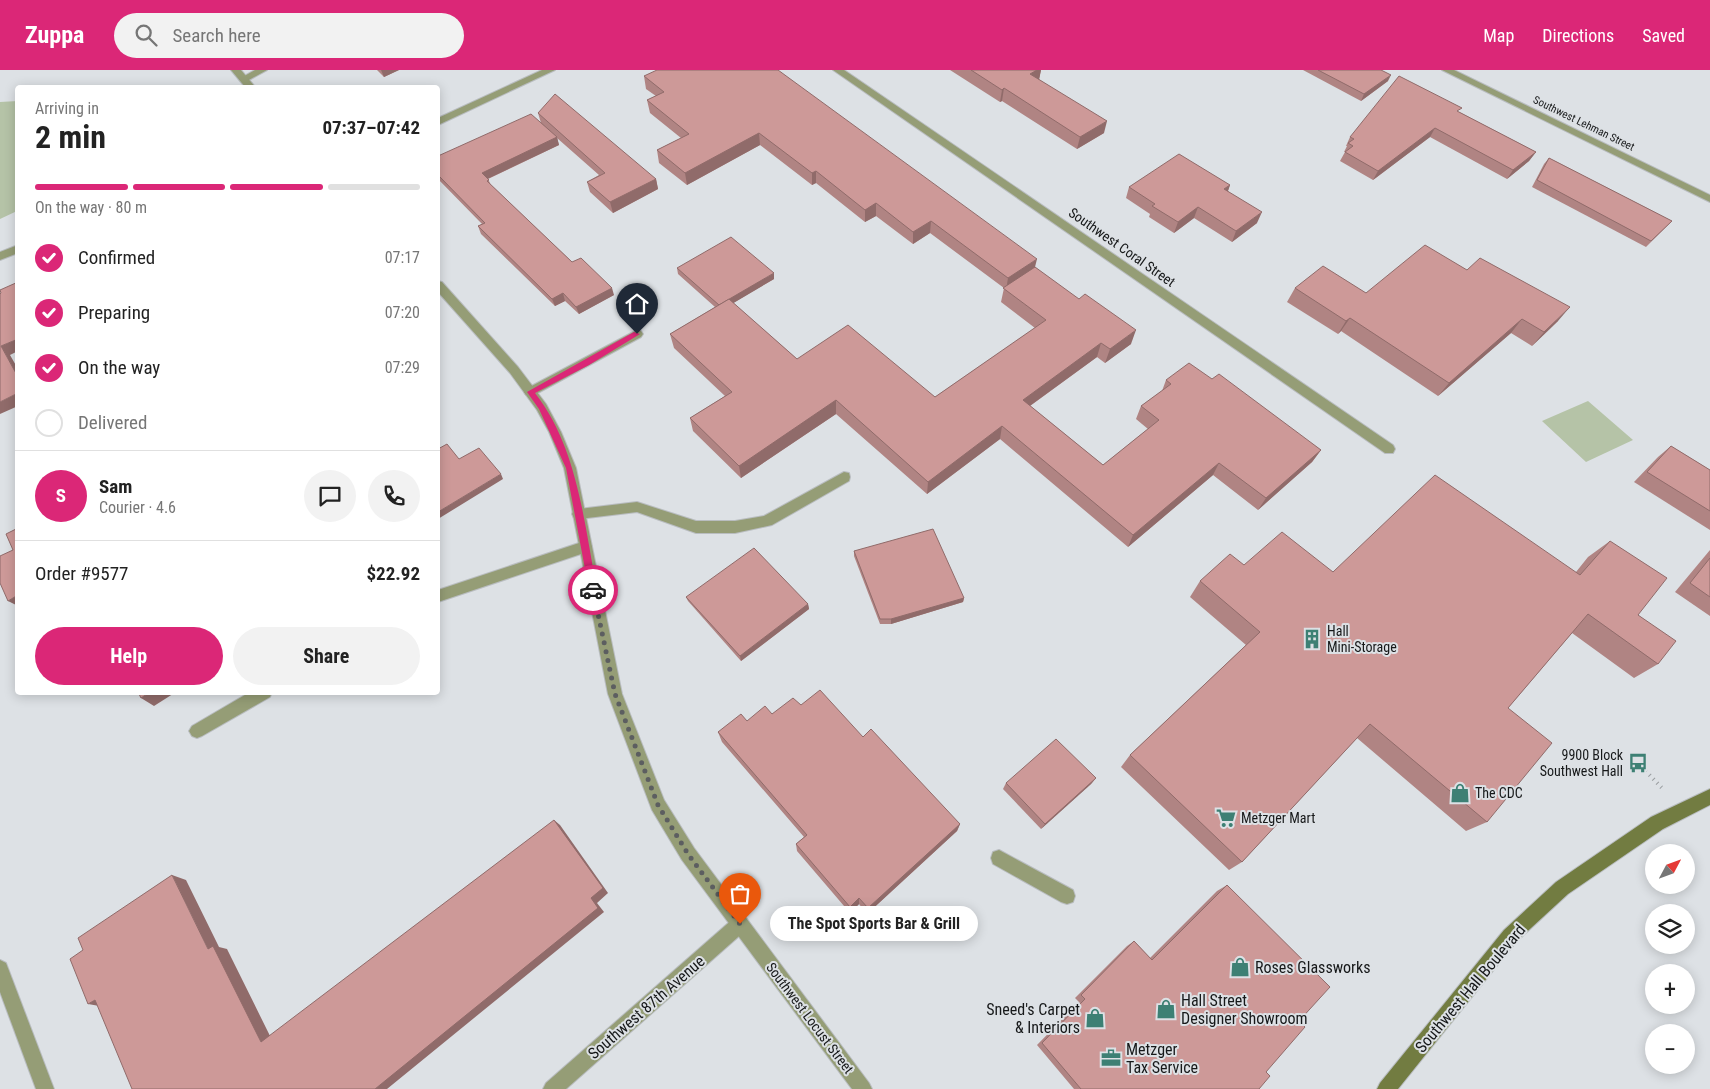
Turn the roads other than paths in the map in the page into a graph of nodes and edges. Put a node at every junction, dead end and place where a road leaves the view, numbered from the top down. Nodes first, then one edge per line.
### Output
1 (236, 70) edge
2 (262, 70) edge
3 (550, 70) edge
4 (838, 70) edge
5 (1447, 70) edge
6 (244, 79) junction
7 (249, 85) edge
8 (440, 121) edge
9 (1710, 199) edge
10 (15, 250) edge
11 (0, 256) edge
12 (440, 287) edge
13 (637, 334) dead end
14 (530, 392) junction
15 (1389, 449) dead end
16 (844, 477) dead end
17 (579, 514) junction
18 (586, 547) junction
19 (440, 595) edge
20 (260, 695) edge
21 (197, 731) dead end
22 (1710, 797) edge
23 (999, 858) dead end
24 (1067, 896) dead end
25 (740, 924) junction
26 (0, 969) edge
27 (45, 1089) edge
28 (552, 1089) edge
29 (864, 1089) edge
30 (1386, 1089) edge

1 - 6 street
2 - 6 street
3 - 8 street
4 - 15 street, Southwest Coral Street
5 - 9 street, Southwest Lehman Street
6 - 7 street
10 - 11 street
12 - 14 street, Southwest Locust Street
13 - 14 street
14 - 17 street, Southwest Locust Street
16 - 17 street
17 - 18 street, Southwest Locust Street
18 - 19 street
18 - 25 street, Southwest Locust Street
20 - 21 street
22 - 30 main road, Southwest Hall Boulevard
23 - 24 street
25 - 28 street, Southwest 87th Avenue
25 - 29 street, Southwest Locust Street
26 - 27 street

